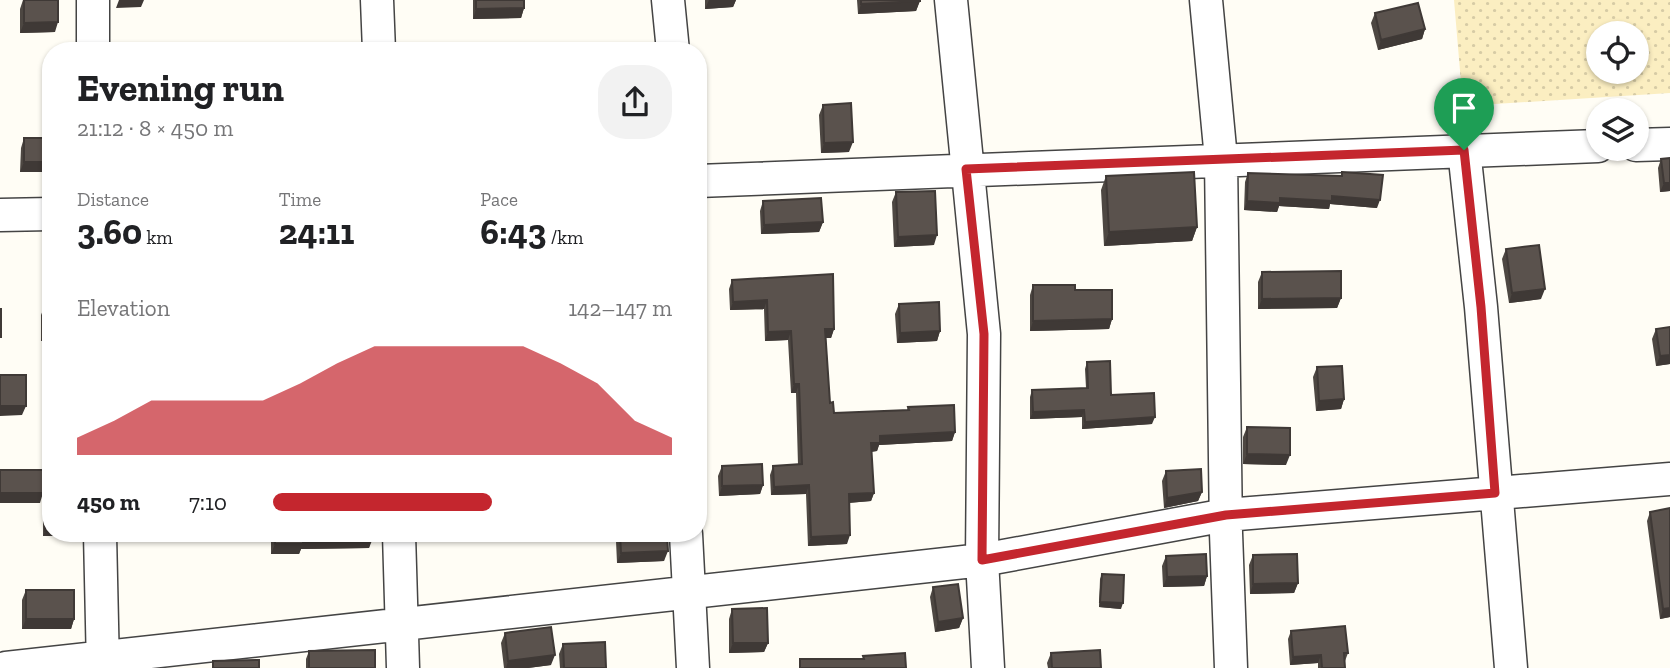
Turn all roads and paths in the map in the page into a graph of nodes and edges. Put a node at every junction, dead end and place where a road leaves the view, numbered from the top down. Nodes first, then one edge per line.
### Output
1 (93, 0) edge
2 (377, 0) edge
3 (668, 0) edge
4 (951, 0) edge
5 (1206, 0) edge
6 (93, 42) edge
7 (379, 42) edge
8 (672, 42) edge
9 (1670, 144) edge
10 (1649, 145) edge
11 (1586, 146) edge
12 (1464, 150) junction
13 (1221, 159) junction
14 (966, 169) junction
15 (707, 181) edge
16 (42, 214) edge
17 (0, 215) edge
18 (1670, 479) edge
19 (1495, 493) junction
20 (1226, 515) junction
21 (100, 542) edge
22 (399, 542) edge
23 (686, 542) edge
24 (982, 560) junction
25 (689, 593) junction
26 (402, 624) junction
27 (103, 663) edge
28 (6, 668) edge
29 (403, 668) edge
30 (693, 668) edge
31 (988, 668) edge
32 (1231, 668) edge
33 (1511, 668) edge

1 - 6 street
2 - 7 street
3 - 8 street
4 - 14 street
5 - 13 street
9 - 10 street
11 - 12 street
12 - 13 street
12 - 19 street
13 - 14 street
13 - 20 street
14 - 15 street
14 - 24 street
16 - 17 street
18 - 19 street
19 - 20 street
19 - 33 street
20 - 24 street
20 - 32 street
21 - 27 street
22 - 26 street
23 - 25 street
24 - 25 street
24 - 31 street
25 - 26 street
25 - 30 street
26 - 27 street
26 - 29 street
27 - 28 street

